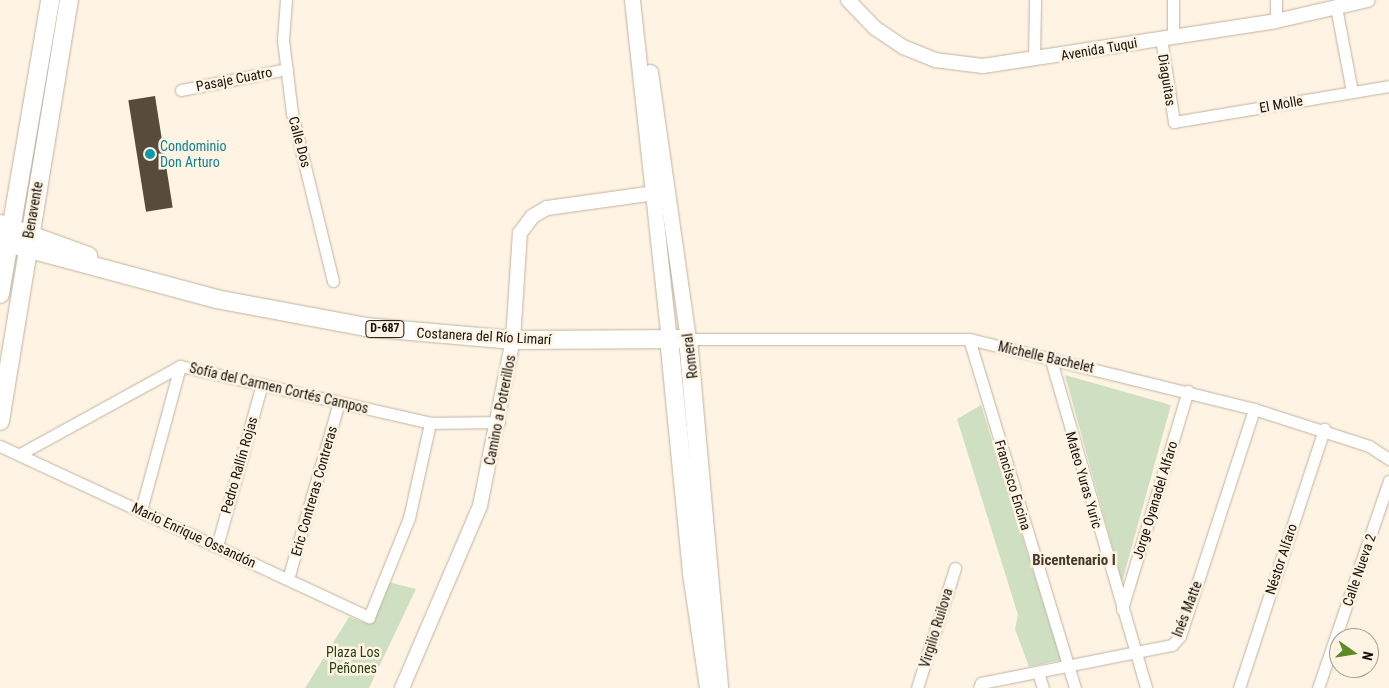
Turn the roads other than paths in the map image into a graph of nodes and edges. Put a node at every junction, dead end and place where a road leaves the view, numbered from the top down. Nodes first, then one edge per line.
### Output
1 (50, 0) edge
2 (69, 0) edge
3 (286, 0) edge
4 (632, 0) edge
5 (1035, 0) edge
6 (1173, 0) edge
7 (1276, 0) edge
8 (1366, 0) edge
9 (850, 1) edge
10 (1336, 7) junction
11 (1276, 21) junction
12 (638, 28) junction
13 (1167, 37) junction
14 (1034, 60) junction
15 (287, 69) junction
16 (1389, 86) edge
17 (181, 90) dead end
18 (1352, 92) junction
19 (1174, 122) joint
20 (655, 192) junction
21 (5, 234) edge
22 (28, 242) junction
23 (333, 281) dead end
24 (0, 294) edge
25 (669, 338) junction
26 (688, 339) junction
27 (513, 340) junction
28 (969, 340) junction
29 (1050, 357) junction
30 (180, 366) junction
31 (262, 384) junction
32 (1188, 390) junction
33 (339, 402) junction
34 (1254, 409) junction
35 (0, 420) edge
36 (499, 422) junction
37 (430, 423) junction
38 (1324, 429) junction
39 (0, 446) edge
40 (20, 454) junction
41 (1389, 459) edge
42 (1389, 481) edge
43 (142, 510) junction
44 (217, 546) junction
45 (955, 568) dead end
46 (288, 580) junction
47 (1121, 609) junction
48 (1136, 652) junction
49 (1067, 666) junction
50 (1038, 672) junction
51 (981, 686) edge
52 (402, 688) edge
53 (709, 688) edge
54 (719, 688) edge
55 (917, 688) edge
56 (1043, 688) edge
57 (1075, 688) edge
58 (1146, 688) edge
59 (1239, 688) edge
60 (1318, 688) edge

1 - 21 main road, Benavente
2 - 22 main road, Benavente
3 - 15 street, Calle Dos
4 - 12 main road, Romeral
5 - 14 street
6 - 13 street, Diaguitas
7 - 11 street
8 - 10 street, Avenida Tuqui
9 - 14 street, Avenida Tuqui
10 - 11 street, Avenida Tuqui
10 - 18 street
11 - 13 street, Avenida Tuqui
12 - 20 main road, Romeral
12 - 26 main road, Romeral
13 - 14 street, Avenida Tuqui
13 - 19 street, Diaguitas
15 - 17 street, Pasaje Cuatro
15 - 23 street, Calle Dos
16 - 18 street, El Molle
18 - 19 street, El Molle
20 - 25 main road, Romeral
20 - 27 street, Camino a Potrerillos
21 - 22 main road, Costanera del Río Limarí / D-687
21 - 24 main road, Benavente
22 - 27 main road, Costanera del Río Limarí / D-687
22 - 35 main road, Benavente
25 - 26 main road, Costanera del Río Limarí / D-687
25 - 27 main road, Costanera del Río Limarí / D-687
25 - 53 main road, Romeral
26 - 28 street, Michelle Bachelet
26 - 54 main road, Romeral
27 - 36 street, Camino a Potrerillos
28 - 29 street, Michelle Bachelet
28 - 49 street, Francisco Encina
29 - 32 street, Michelle Bachelet
29 - 47 street, Mateo Yuras Yuric
30 - 31 street, Sofía del Carmen Cortés Campos
30 - 40 street, Sofía del Carmen Cortés Campos
30 - 43 street
31 - 33 street, Sofía del Carmen Cortés Campos
31 - 44 street, Pedro Rallín Rojas
32 - 34 street, Michelle Bachelet
32 - 47 street, Jorge Oyanadel Alfaro
33 - 37 street, Sofía del Carmen Cortés Campos
33 - 46 street, Eric Contreras Contreras
34 - 38 street, Michelle Bachelet
34 - 48 street, Inés Matte
36 - 37 street, Sofía del Carmen Cortés Campos
36 - 52 street, Camino a Potrerillos
37 - 46 street, Mario Enrique Ossandón
38 - 41 street, Michelle Bachelet
38 - 59 street, Néstor Alfaro
39 - 40 street, Mario Enrique Ossandón
40 - 43 street, Mario Enrique Ossandón
42 - 60 street, Calle Nueva 2
43 - 44 street, Mario Enrique Ossandón
44 - 46 street, Mario Enrique Ossandón
45 - 55 street, Virgilio Ruilova
47 - 48 street, Mateo Yuras Yuric
48 - 49 street, Inés Matte
48 - 58 street, Mateo Yuras Yuric
49 - 50 street, Inés Matte
49 - 57 street, Francisco Encina
50 - 51 street, Inés Matte
50 - 56 street

